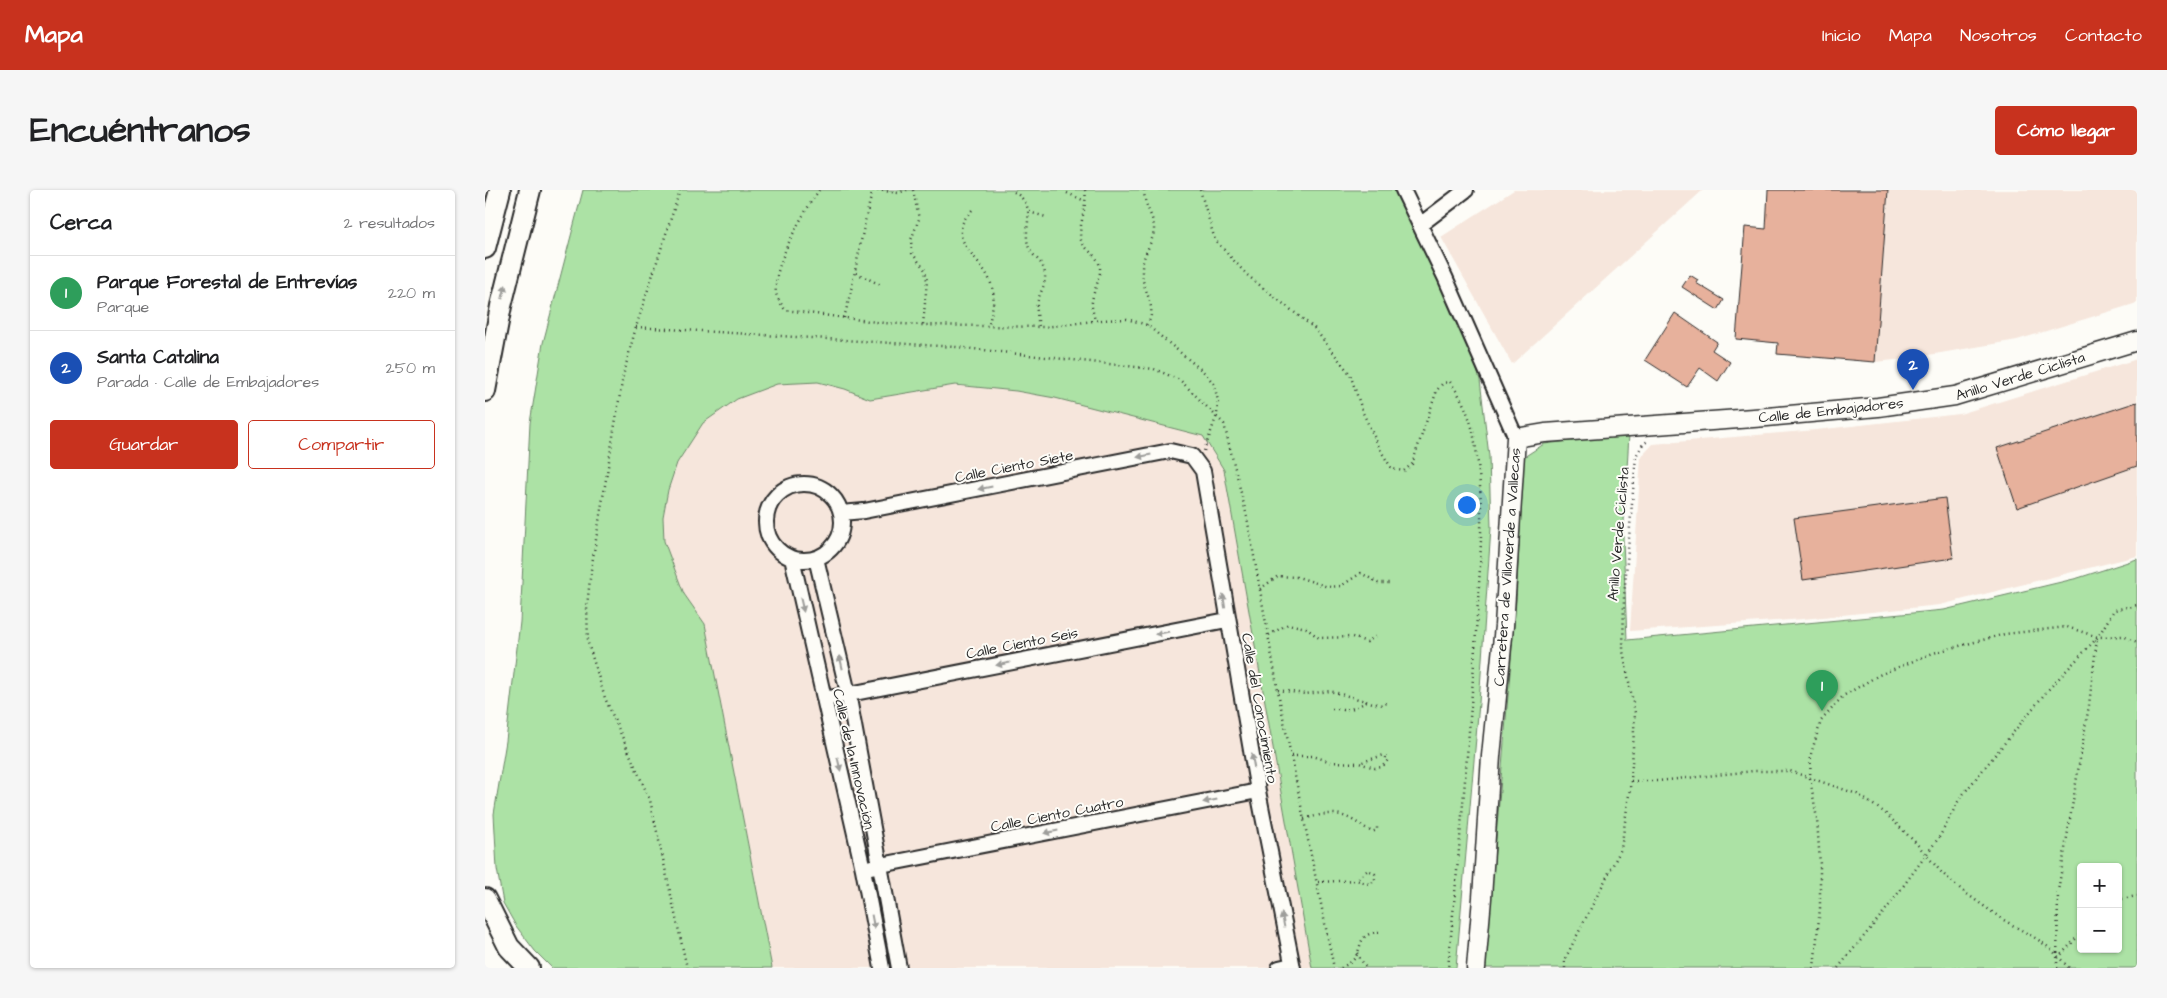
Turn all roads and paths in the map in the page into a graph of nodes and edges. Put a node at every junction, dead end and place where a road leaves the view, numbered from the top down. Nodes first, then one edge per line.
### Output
1 (500, 190) edge
2 (532, 190) edge
3 (680, 190) edge
4 (819, 190) edge
5 (873, 190) edge
6 (877, 190) edge
7 (907, 190) edge
8 (913, 190) edge
9 (1085, 190) edge
10 (1143, 190) edge
11 (1200, 190) edge
12 (1403, 190) edge
13 (1447, 190) edge
14 (1466, 190) edge
15 (1014, 192) dead end
16 (1067, 193) dead end
17 (1085, 201) junction
18 (1444, 206) junction
19 (972, 210) dead end
20 (1029, 212) junction
21 (1046, 217) dead end
22 (1420, 225) junction
23 (485, 248) edge
24 (856, 274) junction
25 (881, 285) dead end
26 (844, 318) junction
27 (1095, 320) junction
28 (923, 325) junction
29 (989, 325) junction
30 (1147, 325) junction
31 (636, 327) junction
32 (1039, 327) junction
33 (2137, 341) edge
34 (485, 391) edge
35 (1217, 415) junction
36 (1517, 438) junction
37 (1649, 440) dead end
38 (1195, 460) junction
39 (841, 514) junction
40 (791, 558) junction
41 (816, 558) junction
42 (1390, 583) dead end
43 (1260, 589) junction
44 (2137, 605) edge
45 (1227, 620) junction
46 (1269, 635) junction
47 (1376, 636) dead end
48 (2098, 637) junction
49 (2137, 642) edge
50 (1278, 690) junction
51 (848, 693) junction
52 (824, 700) junction
53 (1368, 702) junction
54 (1387, 703) dead end
55 (1332, 709) dead end
56 (1291, 756) junction
57 (1359, 763) junction
58 (1810, 778) junction
59 (1631, 781) junction
60 (1258, 792) junction
61 (1304, 819) junction
62 (1377, 824) dead end
63 (1927, 855) junction
64 (879, 865) junction
65 (863, 869) junction
66 (1356, 880) junction
67 (1318, 882) junction
68 (2137, 896) edge
69 (485, 899) edge
70 (2122, 899) edge
71 (1379, 932) dead end
72 (2077, 937) edge
73 (1357, 953) junction
74 (2058, 958) junction
75 (1288, 967) edge
76 (529, 968) edge
77 (687, 968) edge
78 (882, 968) edge
79 (899, 968) edge
80 (1334, 968) edge
81 (1341, 968) edge
82 (1366, 968) edge
83 (1448, 968) edge
84 (1476, 968) edge
85 (1565, 968) edge
86 (1814, 968) edge
87 (1838, 968) edge
88 (2057, 968) edge
89 (2069, 968) edge

1 - 23 highway
34 -> 2 highway
3 - 31 path
4 - 26 path
5 - 24 path
6 - 7 path
8 - 28 path
9 - 17 path
10 - 30 path
11 - 83 path
12 - 22 street, Carretera de Villaverde a Vallecas
13 - 18 street
14 - 18 street
15 - 20 path
16 - 17 path
17 - 27 path
18 - 22 street
19 - 29 path
20 - 21 path
20 - 32 path
22 - 36 street, Carretera de Villaverde a Vallecas
24 - 25 path
24 - 26 path
26 - 28 path
27 - 30 path
27 - 32 path
28 - 29 path
29 - 32 path
30 - 35 path
31 - 35 path
31 - 77 path
33 - 36 main road, Calle de Embajadores
35 - 38 path
35 - 43 path
36 - 84 main road, Carretera de Villaverde a Vallecas
37 - 59 path, Anillo Verde Ciclista
38 -> 39 street, Calle Ciento Siete
45 -> 38 street, Calle del Conocimiento
39 - 40 street
39 - 41 street
40 - 41 street
40 -> 52 street, Calle de la Innovación
51 -> 41 street, Calle de la Innovación
42 - 43 path
43 - 46 path
44 - 48 path
45 -> 51 street, Calle Ciento Seis
60 -> 45 street, Calle del Conocimiento
46 - 47 path
46 - 50 path
48 - 49 path
48 - 58 path
48 - 63 path
48 - 74 path
50 - 53 path
50 - 56 path
51 - 52 street, Calle Ciento Seis
51 - 64 street, Calle de la Innovación
52 -> 65 street, Calle de la Innovación
53 - 54 path
53 - 55 path
56 - 57 path
56 - 61 path
57 - 57 path
58 - 59 path
58 - 63 path
58 - 86 path
59 - 85 path, Anillo Verde Ciclista
60 -> 64 street, Calle Ciento Cuatro
75 -> 60 street, Calle del Conocimiento
61 - 62 path
61 - 67 path
63 - 74 path
63 - 87 path
64 - 65 street, Calle Ciento Cuatro
64 - 79 street, Calle de la Innovación
65 -> 78 street, Calle de la Innovación
66 - 66 path
66 - 67 path
67 - 80 path
68 - 70 path
69 - 76 highway
71 - 73 path
72 - 74 path
73 - 81 path
73 - 82 path
74 - 88 path
74 - 89 path

